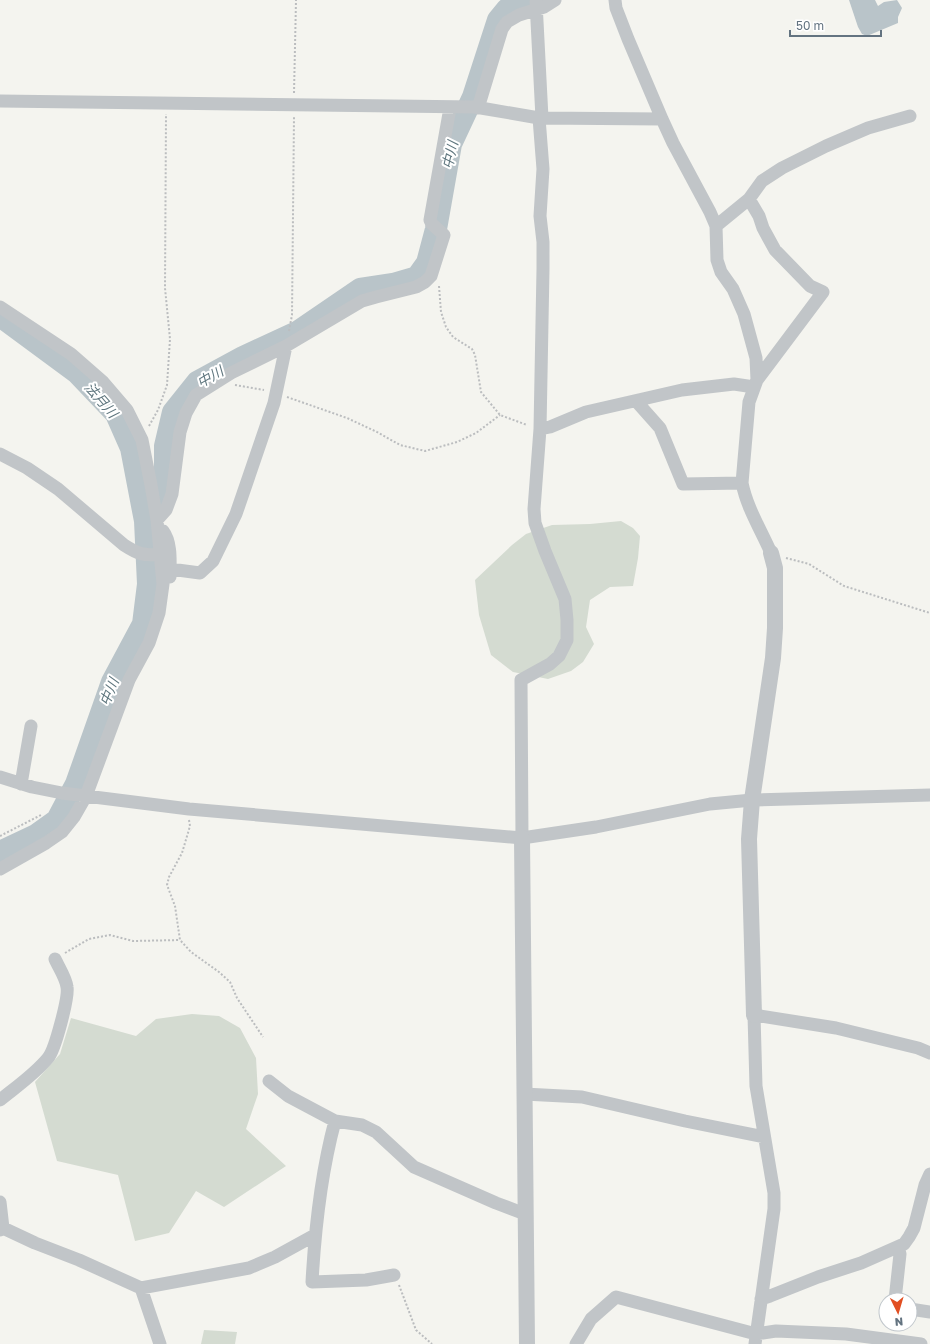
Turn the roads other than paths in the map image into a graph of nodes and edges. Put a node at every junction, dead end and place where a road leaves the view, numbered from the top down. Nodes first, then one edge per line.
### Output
1 (555, 0) edge
2 (615, 0) edge
3 (536, 5) edge
4 (0, 101) edge
5 (466, 108) junction
6 (910, 116) dead end
7 (540, 118) junction
8 (662, 119) junction
9 (749, 199) junction
10 (716, 226) junction
11 (0, 307) edge
12 (286, 346) junction
13 (756, 383) junction
14 (636, 401) junction
15 (540, 429) junction
16 (0, 454) edge
17 (742, 483) junction
18 (157, 522) junction
19 (771, 553) joint
20 (157, 554) junction
21 (170, 569) junction
22 (156, 622) junction
23 (31, 726) dead end
24 (0, 777) edge
25 (21, 784) junction
26 (930, 795) edge
27 (84, 796) junction
28 (752, 800) junction
29 (522, 838) junction
30 (0, 869) edge
31 (55, 959) road end
32 (754, 1015) junction
33 (930, 1053) edge
34 (268, 1081) dead end
35 (524, 1094) junction
36 (0, 1100) edge
37 (335, 1121) junction
38 (764, 1136) junction
39 (930, 1174) edge
40 (0, 1202) edge
41 (525, 1214) junction
42 (2, 1229) edge
43 (315, 1235) junction
44 (898, 1247) junction
45 (394, 1274) road end
46 (141, 1288) junction
47 (896, 1292) edge
48 (761, 1299) junction
49 (918, 1310) edge
50 (930, 1312) edge
51 (756, 1339) edge
52 (160, 1344) edge
53 (527, 1344) edge
54 (576, 1344) edge
55 (921, 1344) edge

1 - 3 street
2 - 8 street
3 - 5 street
3 - 7 street
4 - 5 street
5 - 7 street
5 - 12 street
6 - 9 street
7 - 8 street
7 - 15 street
8 - 10 street
9 - 10 street
9 - 13 street
10 - 13 street
11 - 18 street
12 - 18 street
12 - 21 street
13 - 14 street
13 - 17 street
14 - 15 street
14 - 17 street
15 - 29 street
16 - 20 street
17 - 19 street
18 - 20 street
18 - 21 street
19 - 28 street
20 - 22 street
21 - 22 street
22 - 27 street
23 - 25 street
24 - 25 street
25 - 27 street
26 - 28 street
27 - 29 street
27 - 30 street
28 - 29 street
28 - 32 street
29 - 35 street
31 - 36 street
32 - 33 street
32 - 38 street
34 - 37 street
35 - 38 street
35 - 41 street
37 - 41 street
37 - 43 street
38 - 48 street
39 - 44 street
40 - 42 street
41 - 53 street
42 - 46 street
43 - 45 street
43 - 46 street
44 - 47 street
44 - 48 street
46 - 52 street
48 - 51 street
49 - 50 street
51 - 54 street
51 - 55 street

